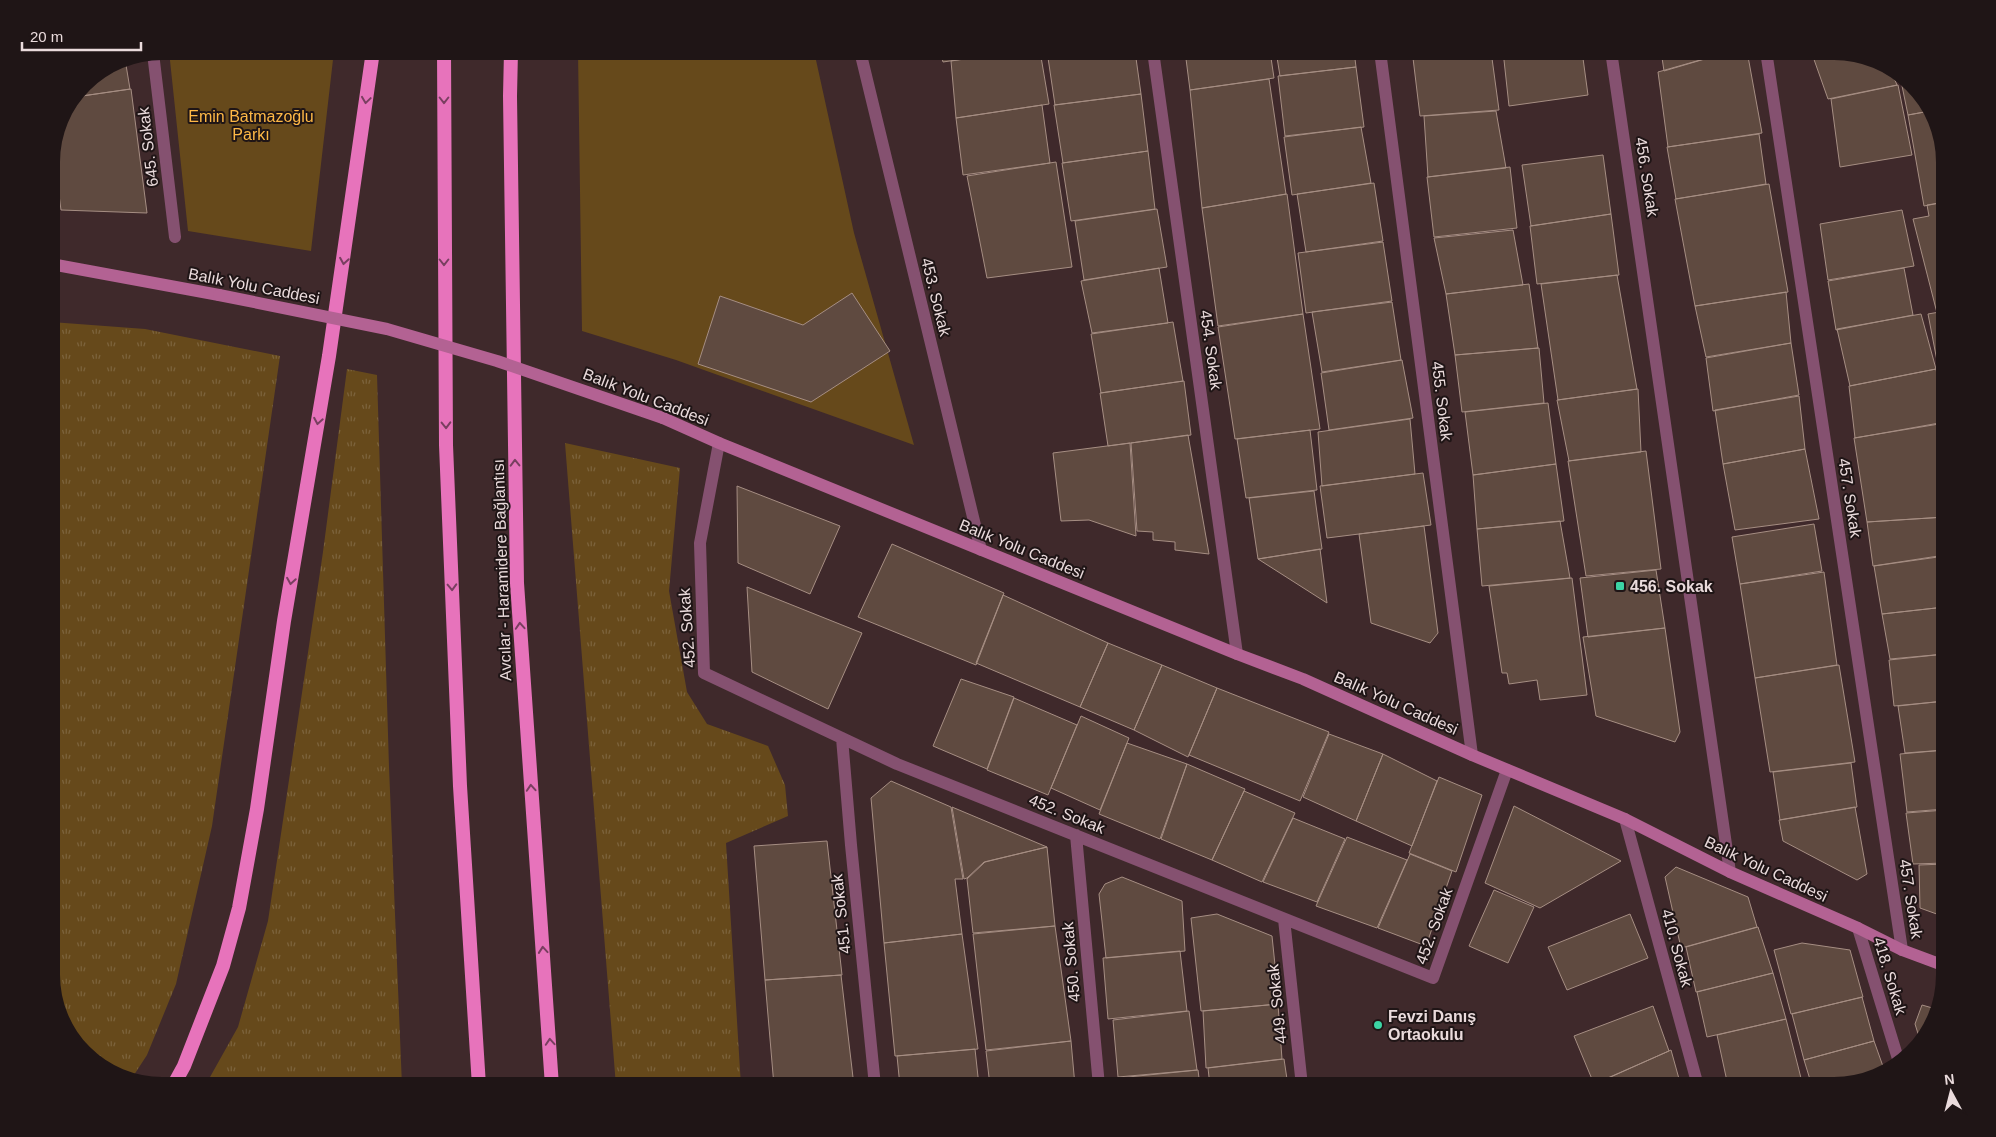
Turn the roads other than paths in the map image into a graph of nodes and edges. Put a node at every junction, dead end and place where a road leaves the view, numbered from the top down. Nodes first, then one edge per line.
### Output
1 (372, 60) edge
2 (444, 60) edge
3 (512, 60) edge
4 (862, 60) edge
5 (1153, 60) edge
6 (1381, 60) edge
7 (1612, 60) edge
8 (1767, 60) edge
9 (154, 61) edge
10 (175, 237) dead end
11 (60, 265) edge
12 (719, 443) junction
13 (981, 550) junction
14 (1237, 654) junction
15 (842, 738) junction
16 (1472, 755) junction
17 (1507, 770) junction
18 (1625, 819) junction
19 (1076, 835) junction
20 (1730, 872) junction
21 (1284, 919) junction
22 (1858, 928) junction
23 (1902, 950) junction
24 (1936, 963) edge
25 (1897, 1055) edge
26 (178, 1077) edge
27 (478, 1077) edge
28 (551, 1077) edge
29 (874, 1077) edge
30 (1098, 1077) edge
31 (1301, 1077) edge
32 (1696, 1077) edge

1 -> 26 highway
2 -> 27 highway
28 -> 3 highway, Avcılar - Haramidere Bağlantısı
4 - 13 street, 453. Sokak
5 - 14 street, 454. Sokak
6 - 16 street, 455. Sokak
7 - 20 street, 456. Sokak
8 - 23 street, 457. Sokak
9 - 10 street, 645. Sokak
11 - 12 main road, Balık Yolu Caddesi, bridge
12 - 13 main road, Balık Yolu Caddesi
12 - 15 street, 452. Sokak
13 - 14 main road, Balık Yolu Caddesi
14 - 16 main road, Balık Yolu Caddesi
15 - 19 street, 452. Sokak
15 - 29 street, 451. Sokak
16 - 17 main road, Balık Yolu Caddesi
17 - 18 main road, Balık Yolu Caddesi
17 - 21 street, 452. Sokak
18 - 20 main road, Balık Yolu Caddesi
18 - 32 street, 410. Sokak
19 - 21 street, 452. Sokak
19 - 30 street, 450. Sokak
20 - 22 main road, Balık Yolu Caddesi
21 - 31 street, 449. Sokak
22 - 23 main road, Balık Yolu Caddesi
22 - 25 street, 418. Sokak
23 - 24 main road, Balık Yolu Caddesi

